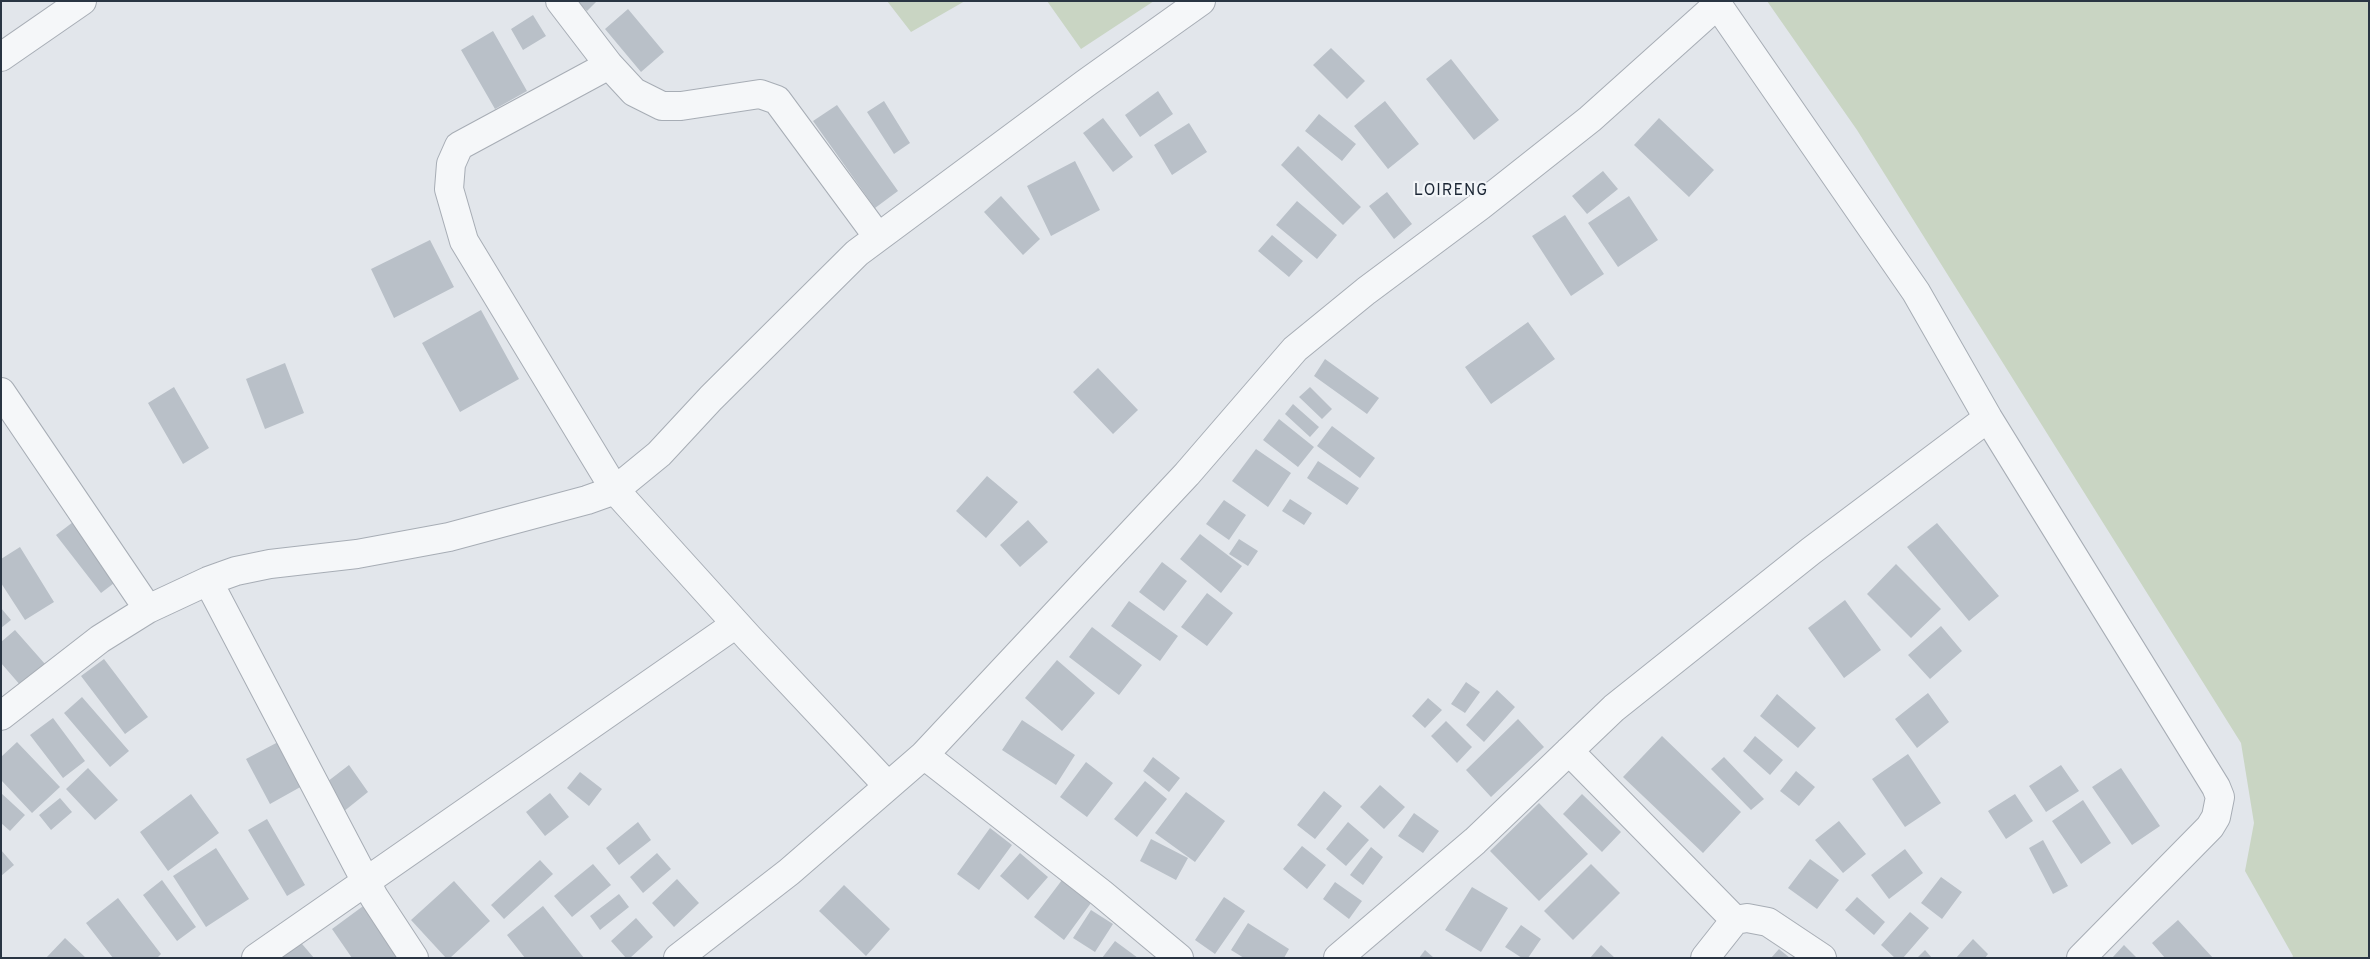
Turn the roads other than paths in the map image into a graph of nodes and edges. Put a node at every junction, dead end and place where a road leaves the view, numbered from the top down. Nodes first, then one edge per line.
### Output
1 (82, 1) edge
2 (560, 1) edge
3 (1201, 1) edge
4 (1716, 3) edge
5 (1, 57) edge
6 (609, 65) junction
7 (878, 237) junction
8 (1, 392) edge
9 (1988, 418) junction
10 (615, 490) junction
11 (208, 581) junction
12 (148, 609) junction
13 (736, 624) junction
14 (1, 716) edge
15 (1569, 751) junction
16 (924, 755) junction
17 (888, 786) junction
18 (365, 881) junction
19 (1735, 920) junction
20 (256, 958) edge
21 (414, 958) edge
22 (678, 958) edge
23 (1179, 958) edge
24 (1338, 958) edge
25 (1705, 958) edge
26 (1822, 958) edge
27 (2081, 958) edge

1 - 5 street
2 - 6 street
3 - 7 street
4 - 9 street
4 - 16 street
6 - 7 street
6 - 10 street
7 - 10 street
8 - 12 street
9 - 15 street
9 - 27 street
10 - 11 street
10 - 13 street
11 - 12 street
11 - 18 street
12 - 14 street
13 - 17 street
13 - 18 street
15 - 19 street
15 - 24 street
16 - 17 street
16 - 23 street
17 - 22 street
18 - 20 street
18 - 21 street
19 - 25 street
19 - 26 street

